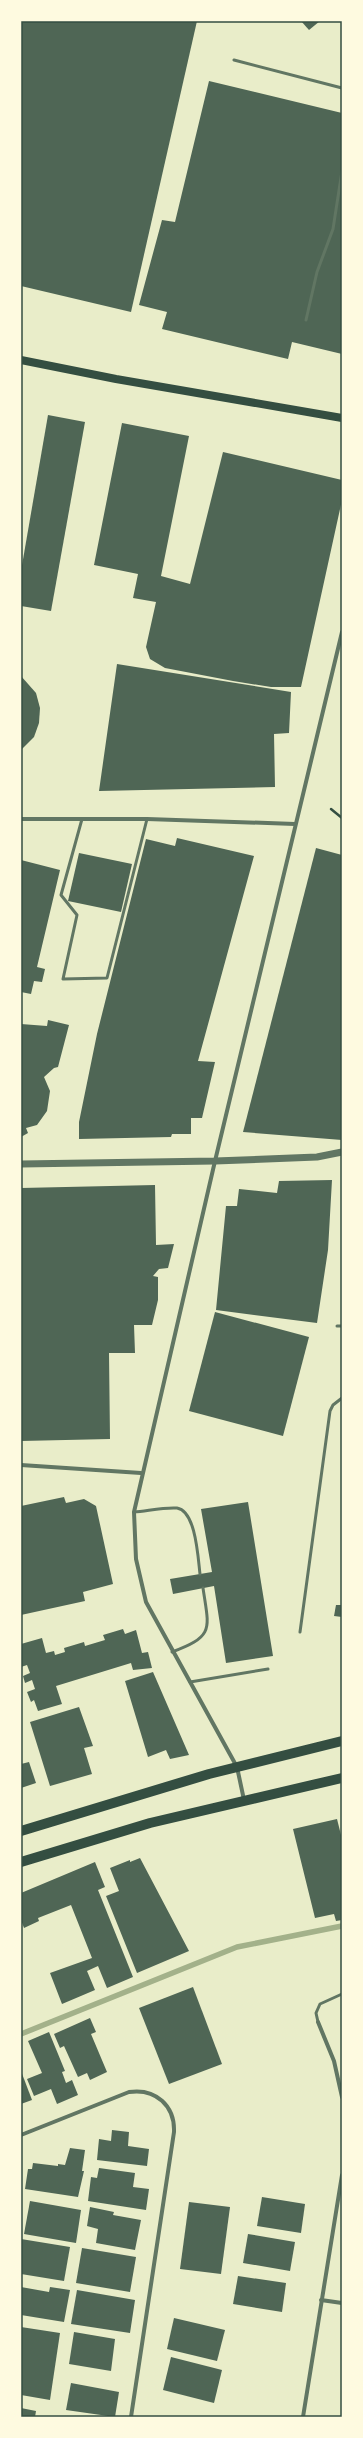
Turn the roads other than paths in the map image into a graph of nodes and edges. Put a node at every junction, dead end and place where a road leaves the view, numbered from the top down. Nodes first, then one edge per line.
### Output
1 (234, 60) dead end
2 (342, 88) edge
3 (342, 171) edge
4 (306, 320) dead end
5 (21, 360) edge
6 (342, 418) edge
7 (342, 632) edge
8 (21, 819) edge
9 (82, 819) junction
10 (147, 819) junction
11 (295, 824) junction
12 (342, 1152) edge
13 (215, 1161) junction
14 (21, 1164) edge
15 (338, 1326) dead end
16 (342, 1326) edge
17 (342, 1398) edge
18 (21, 1465) edge
19 (141, 1473) junction
20 (134, 1512) junction
21 (200, 1574) dead end
22 (203, 1588) dead end
23 (300, 1632) dead end
24 (172, 1652) junction
25 (268, 1669) dead end
26 (190, 1682) junction
27 (342, 1741) edge
28 (237, 1767) junction
29 (342, 1778) edge
30 (244, 1802) junction
31 (21, 1831) edge
32 (21, 1862) edge
33 (342, 1994) edge
34 (318, 2022) joint
35 (342, 2097) edge
36 (21, 2135) edge
37 (342, 2175) edge
38 (320, 2300) junction
39 (342, 2303) edge
40 (131, 2417) edge
41 (303, 2417) edge

1 - 2 lane
3 - 4 lane
5 - 6 main road
7 - 11 street
8 - 9 street
9 - 10 street
9 - 10 lane
10 - 11 street
11 - 13 street
12 - 13 street
13 - 14 street
13 - 19 street
15 - 16 lane
17 - 23 lane
18 - 19 street
19 - 20 street
20 - 21 lane
20 - 24 street
22 - 24 lane
24 - 26 street
25 - 26 lane
26 - 28 street
27 - 28 main road
28 - 30 street
28 - 31 main road
29 - 30 main road
30 - 32 main road
33 - 34 lane
34 - 35 street
36 - 40 street
37 - 38 street
38 - 39 street
38 - 41 street

